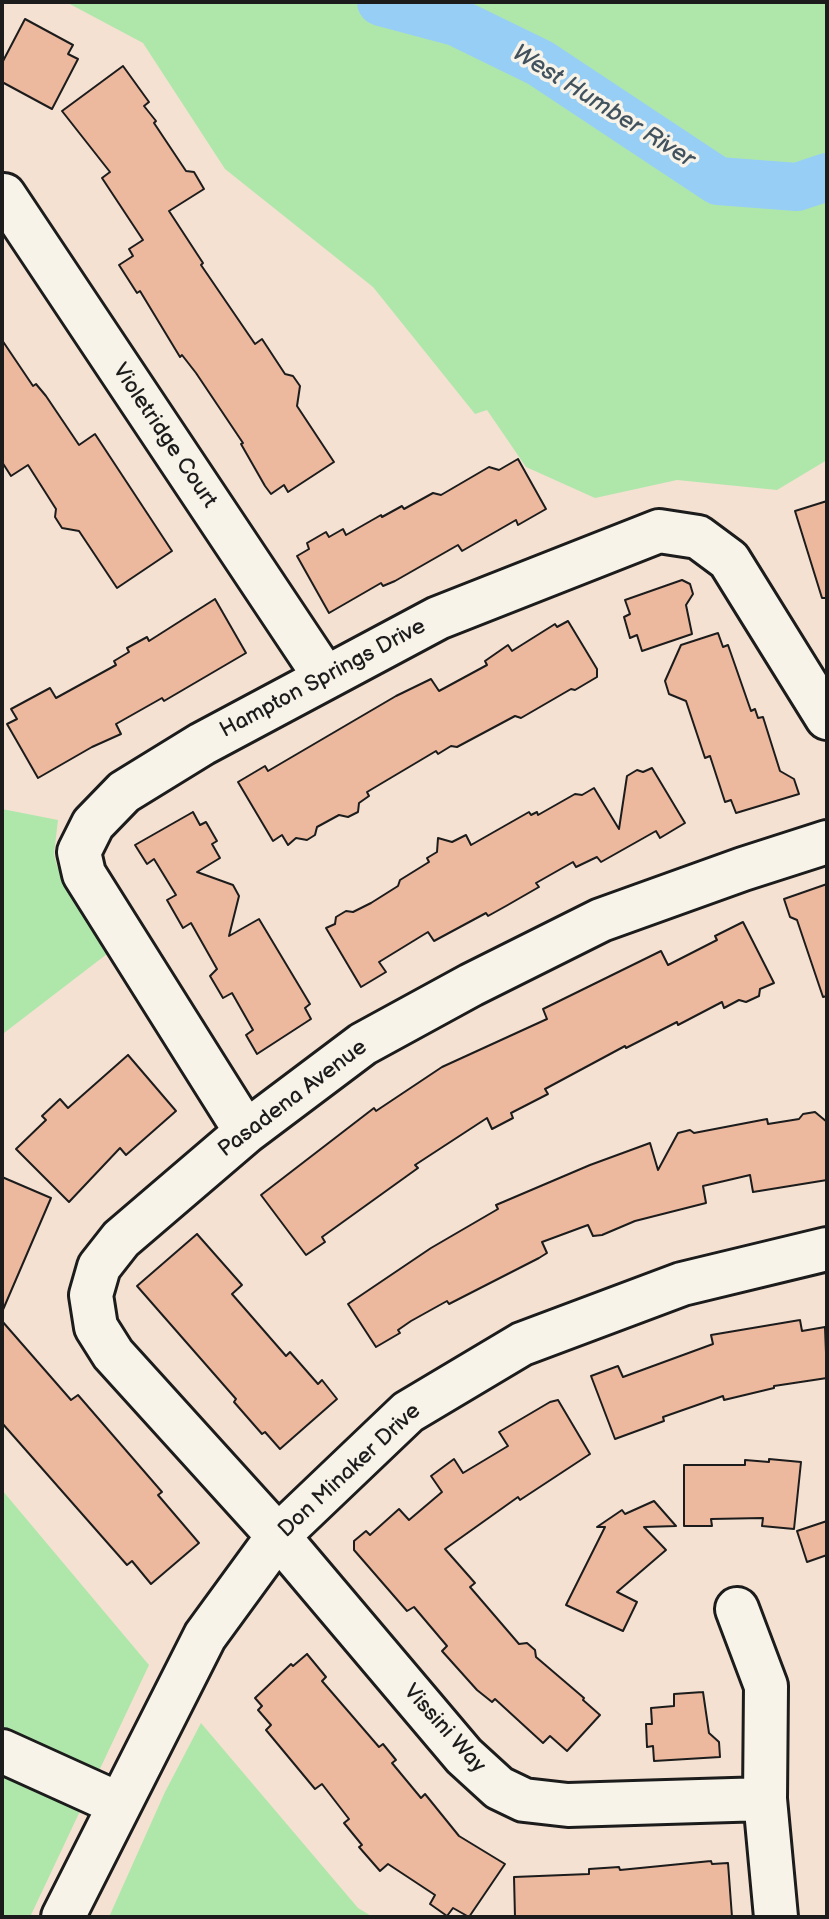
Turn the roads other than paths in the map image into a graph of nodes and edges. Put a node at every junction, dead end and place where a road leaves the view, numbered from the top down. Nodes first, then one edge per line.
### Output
1 (4, 195) edge
2 (325, 677) junction
3 (827, 718) edge
4 (827, 842) edge
5 (246, 1132) junction
6 (827, 1249) edge
7 (278, 1536) junction
8 (737, 1609) dead end
9 (2, 1751) edge
10 (765, 1799) junction
11 (119, 1804) junction
12 (63, 1917) edge
13 (776, 1917) edge

1 - 2 street, Violetridge Court
2 - 3 street, Hampton Springs Drive
2 - 5 street, Hampton Springs Drive
4 - 5 street, Pasadena Avenue
5 - 7 street, Pasadena Avenue
6 - 7 street, Don Minaker Drive
7 - 10 street, Vissini Way
7 - 11 street, Don Minaker Drive
8 - 10 street
9 - 11 street
10 - 13 street
11 - 12 street, Don Minaker Drive

